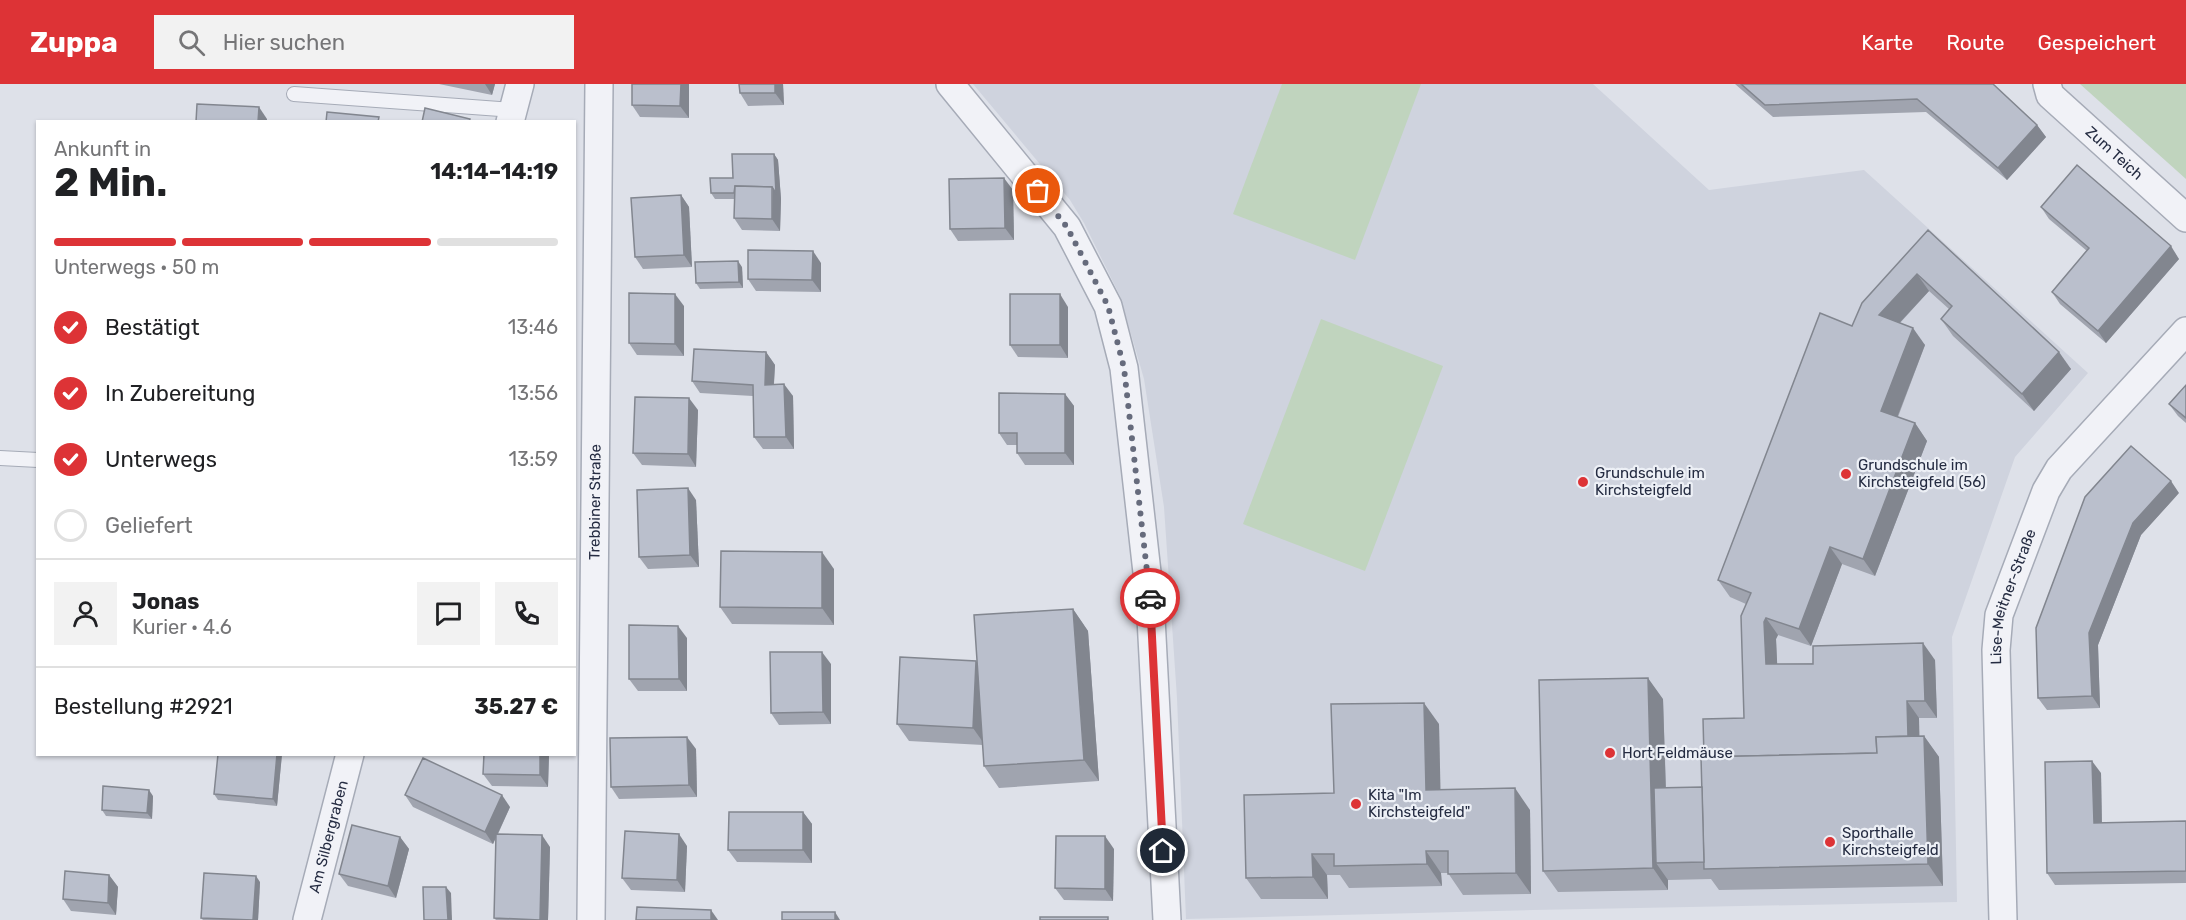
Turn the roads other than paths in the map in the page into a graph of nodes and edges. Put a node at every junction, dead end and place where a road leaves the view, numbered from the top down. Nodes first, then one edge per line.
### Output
1 (520, 84) edge
2 (599, 84) edge
3 (950, 84) edge
4 (2047, 84) edge
5 (294, 94) dead end
6 (511, 116) edge
7 (2186, 218) edge
8 (2186, 331) edge
9 (0, 458) edge
10 (36, 460) edge
11 (349, 756) edge
12 (307, 920) edge
13 (591, 920) edge
14 (1167, 920) edge
15 (2002, 920) edge

1 - 6 street
2 - 13 street, Trebbiner Straße
3 - 14 street
4 - 7 street, Zum Teich
5 - 6 lane
8 - 15 street, Lise-Meitner-Straße
9 - 10 lane
11 - 12 street, Am Silbergraben

